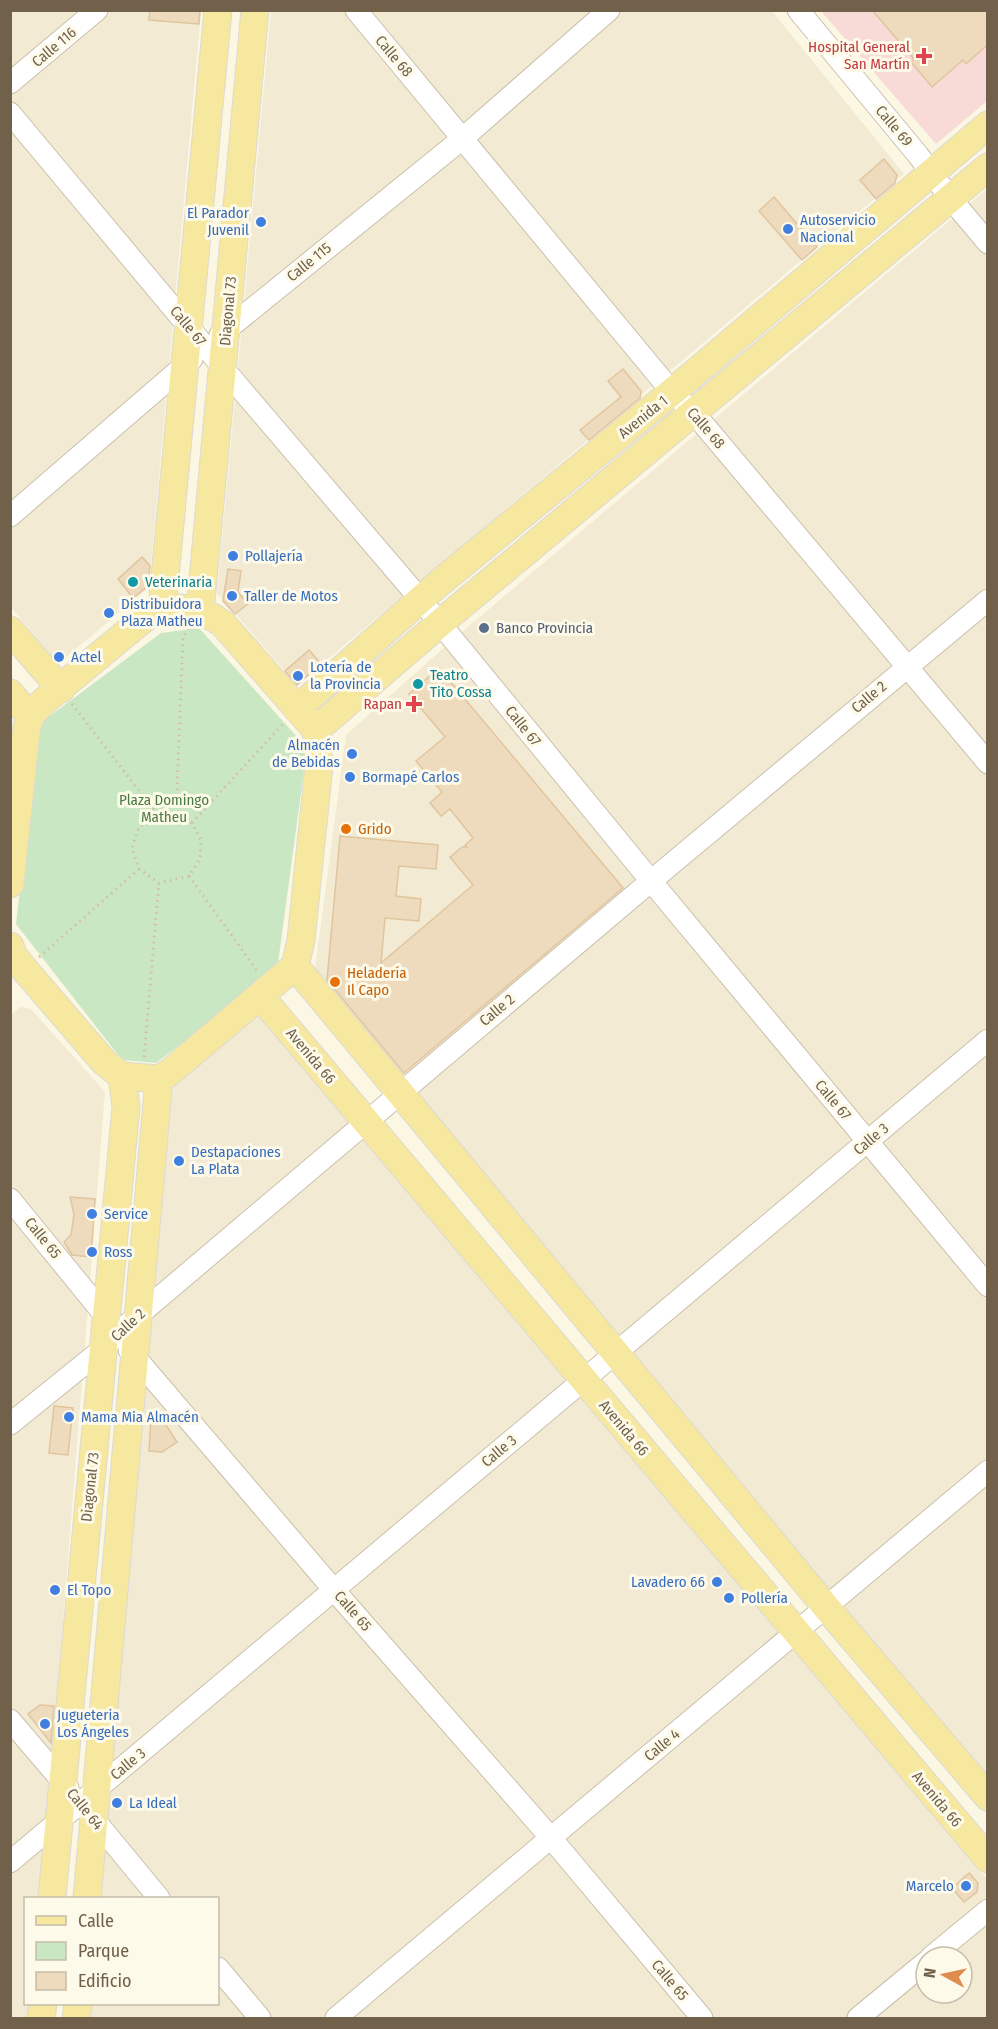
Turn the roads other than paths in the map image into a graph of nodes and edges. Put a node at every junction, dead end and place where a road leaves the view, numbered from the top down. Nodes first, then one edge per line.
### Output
1 (97, 10) edge
2 (218, 10) edge
3 (255, 10) edge
4 (356, 10) edge
5 (609, 10) edge
6 (798, 10) edge
7 (10, 83) edge
8 (10, 113) edge
9 (987, 125) edge
10 (462, 139) junction
11 (987, 167) edge
12 (930, 173) junction
13 (951, 199) junction
14 (987, 243) edge
15 (226, 329) junction
16 (194, 346) junction
17 (223, 368) junction
18 (672, 392) junction
19 (694, 413) junction
20 (10, 516) edge
21 (420, 599) junction
22 (987, 600) edge
23 (162, 609) junction
24 (200, 612) junction
25 (439, 624) junction
26 (10, 630) edge
27 (906, 667) junction
28 (61, 689) junction
29 (10, 693) edge
30 (298, 708) junction
31 (30, 716) junction
32 (316, 730) junction
33 (987, 763) edge
34 (651, 881) junction
35 (10, 884) edge
36 (10, 946) edge
37 (295, 966) junction
38 (17, 976) edge
39 (261, 996) junction
40 (987, 1040) edge
41 (141, 1078) junction
42 (400, 1093) junction
43 (366, 1121) junction
44 (867, 1142) junction
45 (10, 1199) edge
46 (987, 1286) edge
47 (138, 1315) junction
48 (109, 1332) junction
49 (616, 1353) junction
50 (135, 1358) junction
51 (584, 1380) junction
52 (10, 1424) edge
53 (987, 1471) edge
54 (334, 1590) junction
55 (826, 1606) junction
56 (796, 1632) junction
57 (10, 1720) edge
58 (61, 1781) junction
59 (987, 1797) edge
60 (90, 1805) junction
61 (58, 1822) junction
62 (551, 1838) junction
63 (987, 1859) edge
64 (10, 1862) edge
65 (52, 1897) edge
66 (87, 1897) edge
67 (158, 1897) edge
68 (987, 1910) edge
69 (945, 1945) edge
70 (219, 1969) edge
71 (914, 1972) edge
72 (260, 2019) edge
73 (336, 2019) edge
74 (702, 2019) edge
75 (858, 2019) edge

1 - 7 street, Calle 116
2 - 16 main road
3 - 15 main road, Diagonal 73
4 - 10 street, Calle 68
5 - 10 street, Calle 115
6 - 12 street, Calle 69
8 - 16 street, Calle 67
9 - 12 main road, Avenida 1
10 - 15 street, Calle 115
10 - 18 street, Calle 68
11 - 13 main road, Avenida 1
12 - 13 street, Calle 69
12 - 18 main road, Avenida 1
13 - 14 street, Calle 69
13 - 19 main road, Avenida 1
15 - 16 street, Calle 115
15 - 17 main road, Diagonal 73
16 - 17 street, Calle 67
16 - 20 street, Calle 115
16 - 23 main road
17 - 21 street, Calle 67
17 - 24 main road, Diagonal 73
18 - 19 street, Calle 68
18 - 21 main road, Avenida 1
19 - 25 main road, Avenida 1
19 - 27 street, Calle 68
21 - 25 street, Calle 67
21 - 30 main road, Avenida 1
22 - 27 street, Calle 2
23 - 24 main road
23 - 28 main road
24 - 30 main road
25 - 32 main road, Avenida 1
25 - 34 street, Calle 67
26 - 28 main road
27 - 33 street, Calle 68
27 - 34 street, Calle 2
28 - 31 main road
29 - 31 main road
30 - 32 main road
31 - 35 main road
32 - 37 main road
34 - 42 street, Calle 2
34 - 44 street, Calle 67
36 - 38 main road
37 - 39 main road
37 - 42 main road
38 - 41 main road
39 - 41 main road
39 - 43 main road, Avenida 66
40 - 44 street, Calle 3
41 - 47 main road
41 - 48 main road, Diagonal 73
42 - 43 street, Calle 2
42 - 49 main road
43 - 47 street, Calle 2
43 - 51 main road, Avenida 66
44 - 46 street, Calle 67
44 - 49 street, Calle 3
45 - 48 street, Calle 65
47 - 48 street, Calle 2
47 - 50 main road
48 - 50 street, Calle 65
48 - 52 street, Calle 2
48 - 58 main road, Diagonal 73
49 - 51 street, Calle 3
49 - 55 main road
50 - 54 street, Calle 65
50 - 60 main road
51 - 54 street, Calle 3
51 - 56 main road, Avenida 66
53 - 55 street, Calle 4
54 - 60 street, Calle 3
54 - 62 street, Calle 65
55 - 56 street, Calle 4
55 - 59 main road
56 - 62 street, Calle 4
56 - 63 main road, Avenida 66
57 - 58 street, Calle 64
58 - 60 street, Calle 64
58 - 61 main road, Diagonal 73
60 - 61 street, Calle 3
60 - 66 main road
60 - 67 street, Calle 64
61 - 64 street, Calle 3
61 - 65 main road, Diagonal 73
62 - 73 street, Calle 4
62 - 74 street, Calle 65
68 - 69 street
70 - 72 street
71 - 75 street

